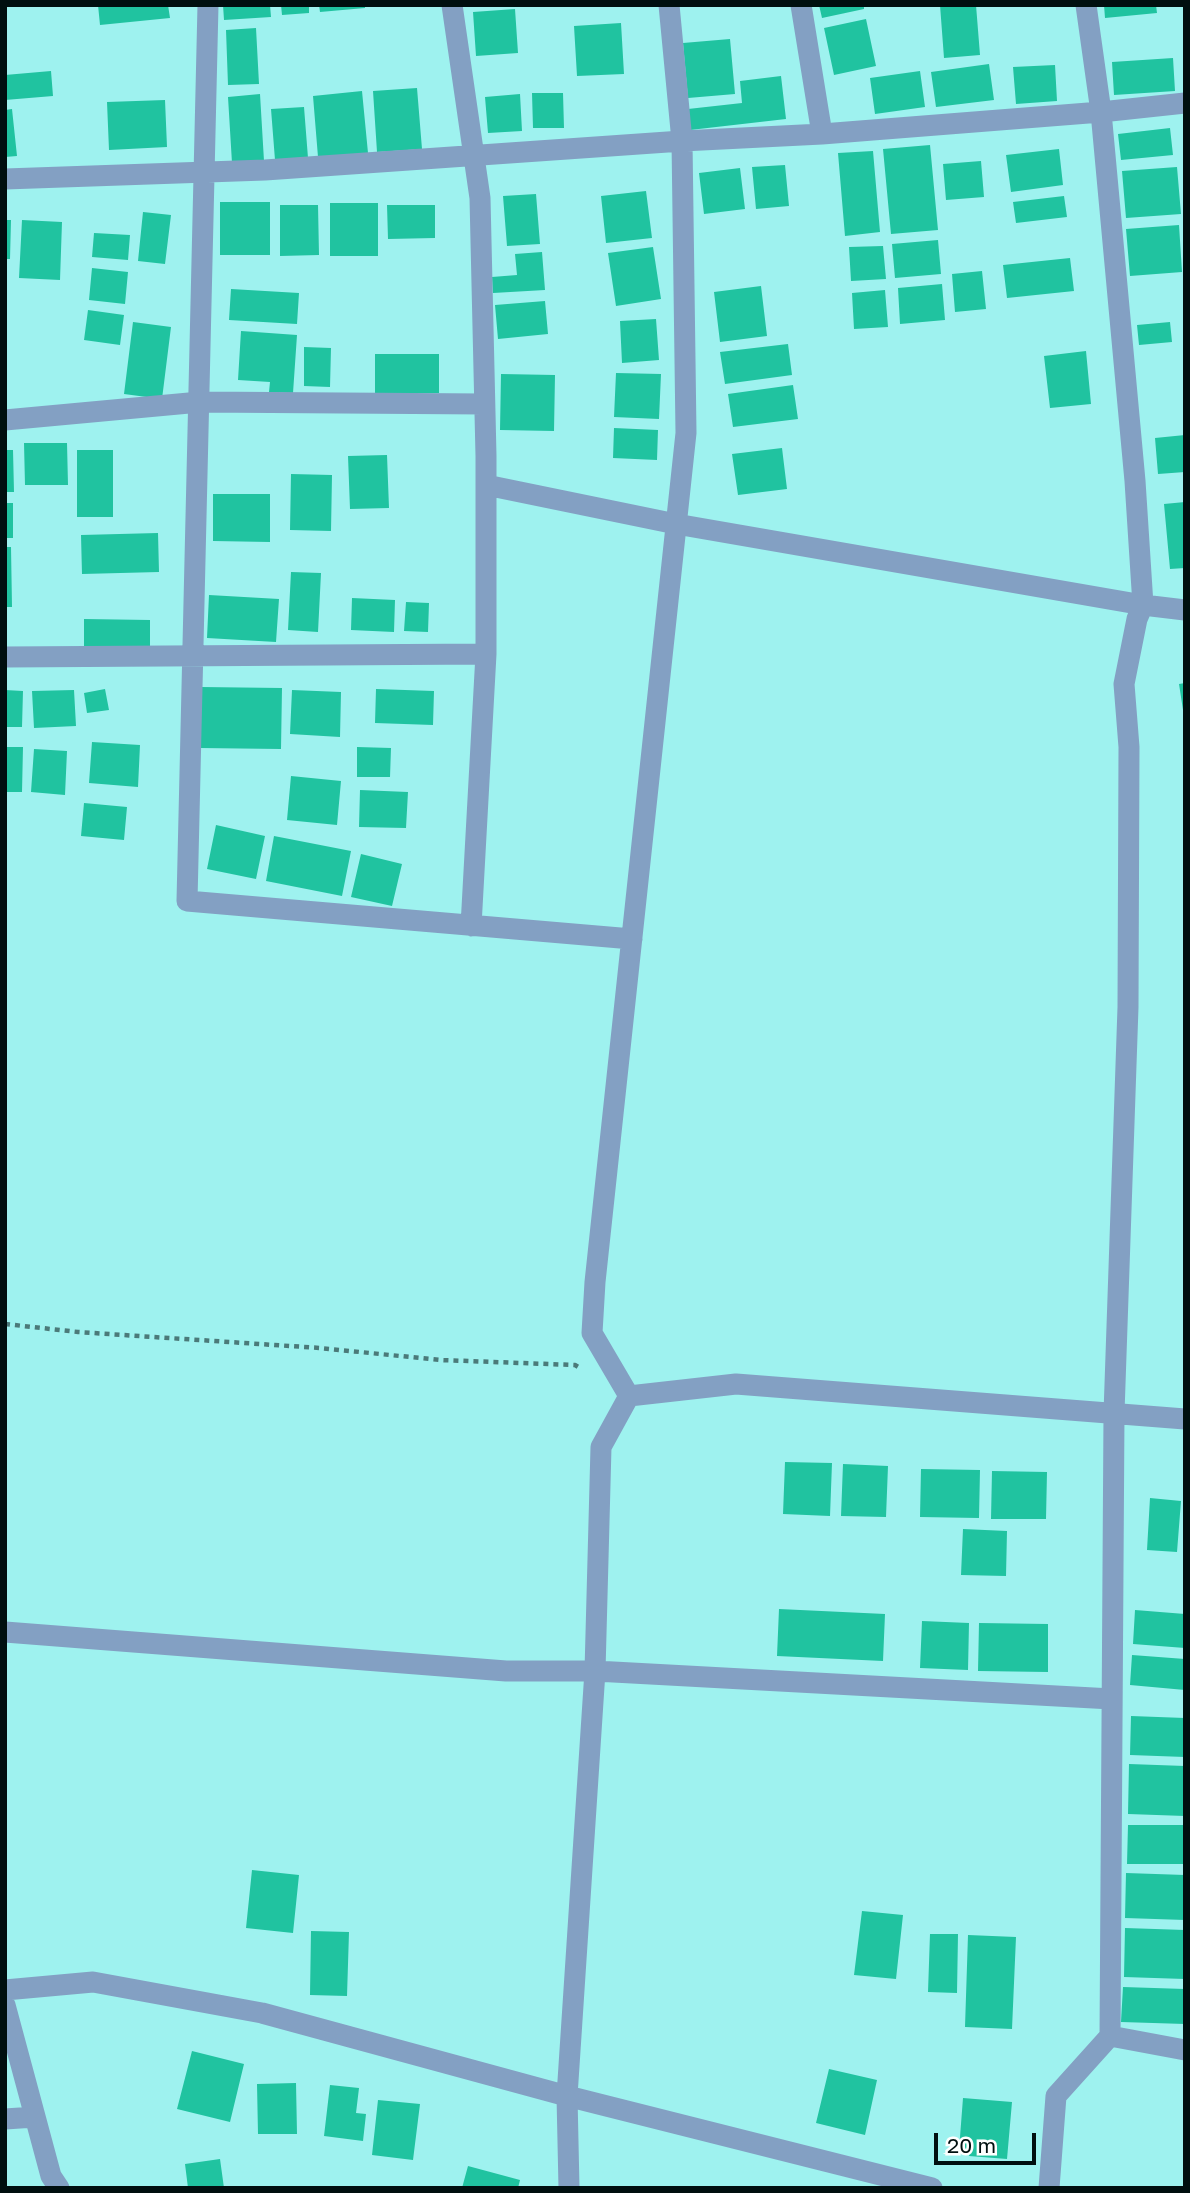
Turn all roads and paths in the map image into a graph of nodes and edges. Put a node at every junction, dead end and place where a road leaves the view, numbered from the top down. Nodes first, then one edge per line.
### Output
1 (208, 5) edge
2 (452, 5) edge
3 (669, 5) edge
4 (801, 5) edge
5 (1086, 5) edge
6 (1185, 103) edge
7 (1101, 113) junction
8 (821, 134) junction
9 (682, 141) junction
10 (475, 156) junction
11 (205, 172) junction
12 (5, 179) edge
13 (200, 402) junction
14 (484, 404) junction
15 (5, 420) edge
16 (486, 485) junction
17 (676, 524) junction
18 (1143, 605) junction
19 (1185, 610) edge
20 (485, 654) junction
21 (194, 655) junction
22 (5, 657) edge
23 (471, 926) junction
24 (632, 939) junction
25 (5, 1324) edge
26 (586, 1371) dead end
27 (629, 1396) junction
28 (1114, 1413) junction
29 (1185, 1419) edge
30 (5, 1632) edge
31 (595, 1671) junction
32 (1112, 1699) junction
33 (5, 1990) edge
34 (5, 2005) edge
35 (1111, 2036) junction
36 (1185, 2050) edge
37 (567, 2096) junction
38 (35, 2117) junction
39 (5, 2119) edge
40 (59, 2188) edge
41 (569, 2188) edge
42 (932, 2188) edge
43 (1049, 2188) edge

1 - 11 street
2 - 10 street
3 - 9 street
4 - 8 street
5 - 7 street
6 - 7 street
7 - 8 street
7 - 18 street
8 - 9 street
9 - 10 street
9 - 17 street
10 - 11 street
10 - 14 street
11 - 12 street
11 - 13 street
13 - 14 street
13 - 15 street
13 - 21 street
14 - 16 street
16 - 17 street
16 - 20 street
17 - 18 street
17 - 24 street
18 - 19 street
18 - 28 street
20 - 21 street
20 - 23 street
21 - 22 street
21 - 23 street
23 - 24 street
24 - 27 street
25 - 26 path
27 - 28 street
27 - 31 street
28 - 29 street
28 - 32 street
30 - 31 street
31 - 32 street
31 - 37 street
32 - 35 street
33 - 37 street
34 - 38 street
35 - 36 street
35 - 43 street
37 - 41 street
37 - 42 street
38 - 39 street
38 - 40 street

